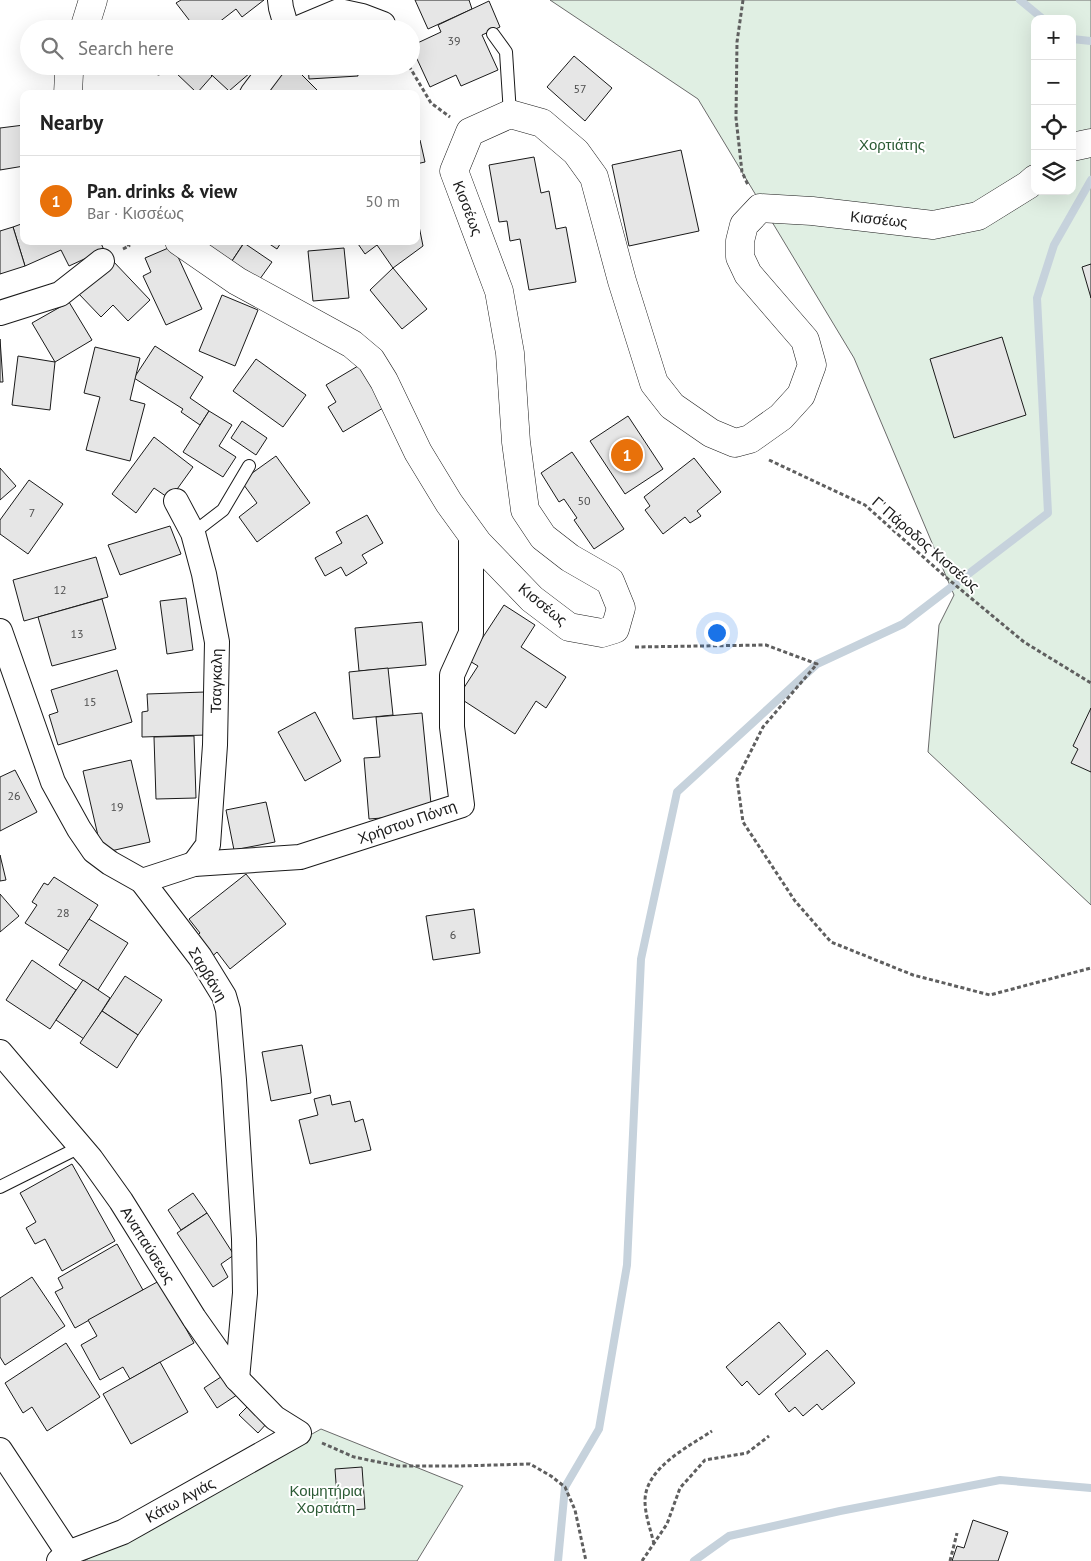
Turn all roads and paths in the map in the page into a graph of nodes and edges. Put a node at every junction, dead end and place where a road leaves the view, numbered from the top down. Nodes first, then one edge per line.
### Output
1 (94, 0) edge
2 (280, 0) edge
3 (743, 0) edge
4 (87, 20) edge
5 (284, 20) edge
6 (319, 20) edge
7 (372, 20) edge
8 (493, 34) dead end
9 (69, 75) edge
10 (266, 75) edge
11 (414, 75) edge
12 (68, 90) edge
13 (255, 90) edge
14 (510, 114) junction
15 (470, 132) junction
16 (1091, 143) edge
17 (1076, 147) edge
18 (1031, 182) edge
19 (760, 208) junction
20 (185, 245) edge
21 (102, 261) dead end
22 (0, 313) edge
23 (735, 443) junction
24 (249, 466) dead end
25 (176, 501) dead end
26 (193, 533) junction
27 (470, 534) junction
28 (615, 628) junction
29 (0, 631) edge
30 (1091, 683) edge
31 (194, 864) junction
32 (142, 881) junction
33 (1091, 968) edge
34 (0, 1052) edge
35 (80, 1147) junction
36 (0, 1187) edge
37 (237, 1379) junction
38 (712, 1431) dead end
39 (299, 1433) junction
40 (770, 1436) dead end
41 (0, 1450) edge
42 (957, 1533) dead end
43 (654, 1544) junction
44 (63, 1557) edge
45 (586, 1561) edge
46 (642, 1561) edge
47 (950, 1561) edge

1 - 4 street
2 - 5 street
3 - 19 path
6 - 7 street
8 - 14 lane
9 - 12 street
10 - 13 street
11 - 15 path
14 - 15 street
14 - 23 street
15 - 28 street, Κισσέως
16 - 17 street
18 - 19 street, Κισσέως
19 - 23 street
20 - 27 street, Κισσέως
21 - 22 street
23 - 30 path, Γ' Πάροδος Κισσέως
24 - 26 lane
25 - 26 street, Τσαγκαλη
26 - 31 street, Τσαγκαλη
27 - 28 street, Κισσέως
27 - 31 street, Χρήστου Πόντη
28 - 33 path
29 - 32 street, Σαρβάνη
31 - 32 street, Χρήστου Πόντη
32 - 37 street, Σαρβάνη
34 - 35 street, Αναπαύσεως
35 - 36 lane
35 - 37 street, Αναπαύσεως
37 - 39 street, Αναπαύσεως
38 - 43 path
39 - 44 street, Κάτω Αγιάς
39 - 45 path
40 - 43 path
41 - 44 street
42 - 47 path
43 - 46 path

